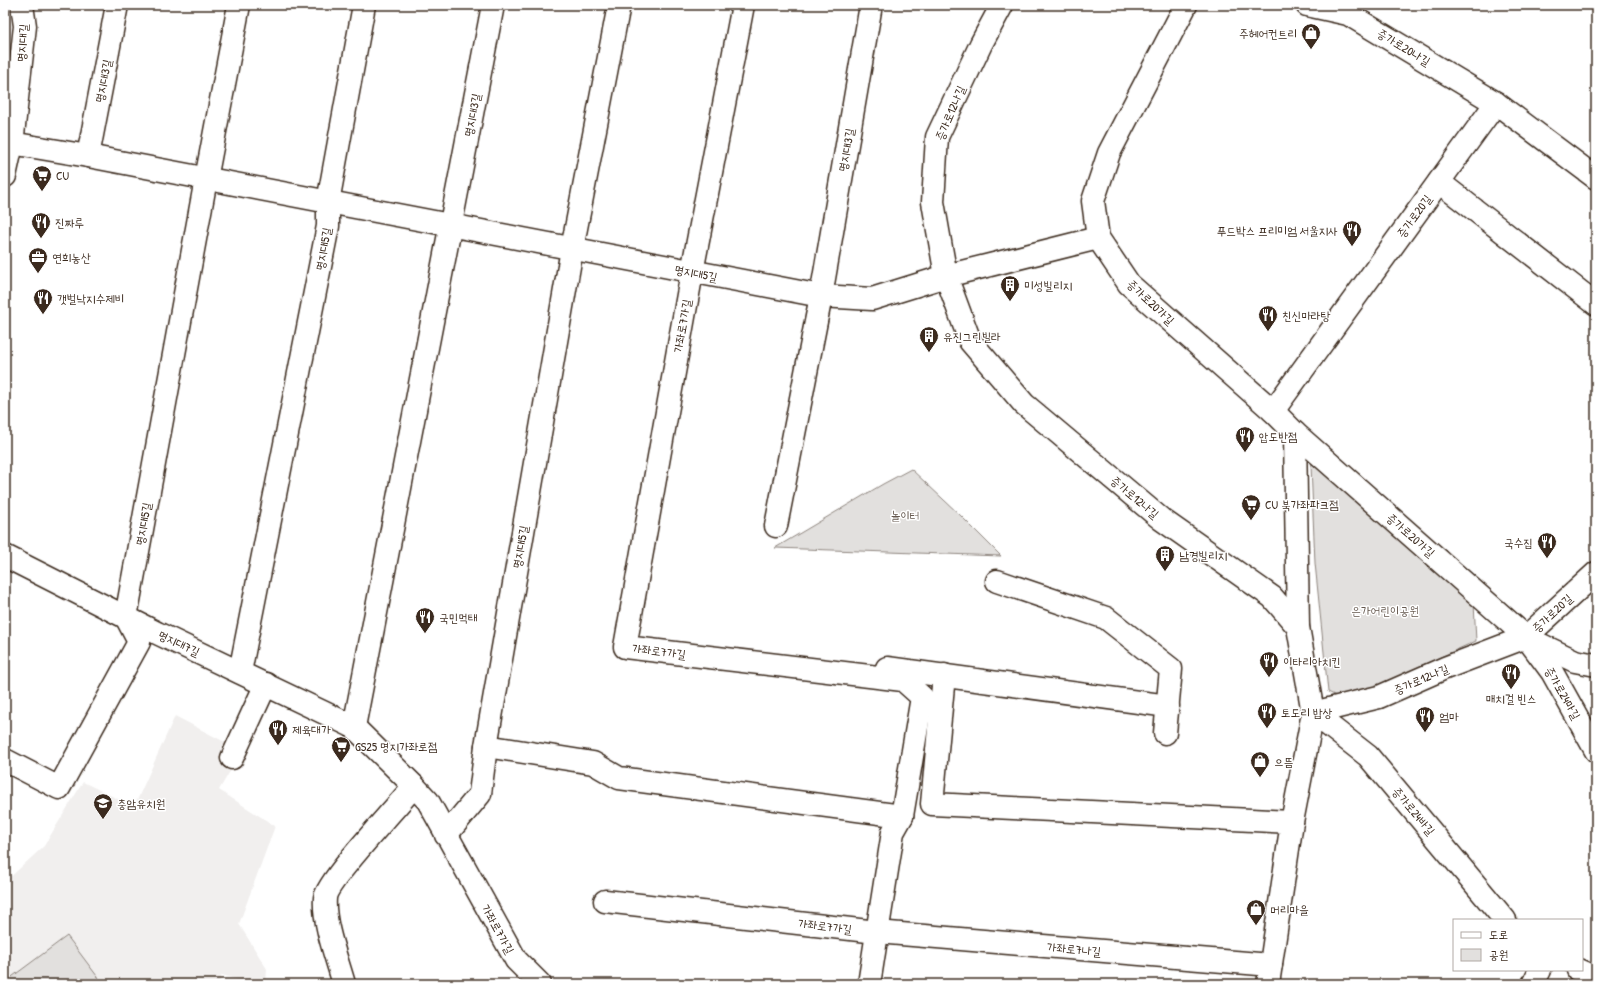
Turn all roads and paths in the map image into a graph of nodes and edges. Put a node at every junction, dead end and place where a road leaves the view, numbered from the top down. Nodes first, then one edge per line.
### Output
1 (22, 5) edge
2 (117, 5) edge
3 (239, 5) edge
4 (364, 5) edge
5 (493, 5) edge
6 (618, 5) edge
7 (743, 5) edge
8 (871, 5) edge
9 (1002, 5) edge
10 (1186, 5) edge
11 (1307, 5) edge
12 (1496, 103) junction
13 (8, 143) edge
14 (88, 156) junction
15 (5, 176) edge
16 (1596, 178) edge
17 (206, 179) junction
18 (1439, 182) junction
19 (328, 202) junction
20 (450, 226) junction
21 (1098, 238) junction
22 (572, 249) junction
23 (692, 272) junction
24 (946, 276) junction
25 (821, 296) junction
26 (1596, 304) edge
27 (1273, 411) junction
28 (1295, 433) junction
29 (776, 526) dead end
30 (5, 556) edge
31 (1596, 573) edge
32 (997, 580) dead end
33 (126, 617) junction
34 (1298, 627) junction
35 (1526, 637) junction
36 (753, 650) dead end
37 (1596, 665) edge
38 (240, 672) junction
39 (944, 675) junction
40 (266, 684) junction
41 (1168, 706) junction
42 (1313, 713) junction
43 (354, 727) junction
44 (1165, 733) dead end
45 (486, 746) junction
46 (1596, 751) edge
47 (232, 758) dead end
48 (5, 760) edge
49 (414, 786) junction
50 (902, 816) junction
51 (1292, 822) junction
52 (446, 835) junction
53 (605, 901) dead end
54 (1504, 919) edge
55 (877, 932) junction
56 (1540, 971) edge
57 (1580, 971) edge
58 (1269, 975) edge
59 (1596, 978) edge
60 (344, 984) edge
61 (540, 984) edge
62 (870, 984) edge
63 (1533, 984) edge

1 - 13 street, 명지대길
2 - 14 street, 명지대3길
3 - 17 street
4 - 19 street
5 - 20 street, 명지대3길
6 - 22 street
7 - 23 street
8 - 25 street, 명지대3길
9 - 24 street, 증가로12나길
10 - 21 street, 증가로20가길
11 - 12 street, 증가로20나길
12 - 16 street, 증가로20나길
12 - 18 street
13 - 14 street, 명지대5길
13 - 15 street, 명지대길
14 - 17 street, 명지대5길
17 - 19 street, 명지대5길
17 - 33 street, 명지대5길
18 - 26 street, 증가로20길
18 - 27 street, 증가로20길
19 - 20 street, 명지대5길
19 - 38 street, 명지대5길
20 - 22 street, 명지대5길
20 - 43 street
21 - 24 street
21 - 27 street, 증가로20가길
22 - 23 street, 명지대5길
22 - 45 street, 명지대5길
23 - 25 street, 명지대5길
23 - 50 street, 가좌로7가길
24 - 25 street, 명지대5길
24 - 34 street, 증가로12나길
25 - 29 street
27 - 28 street, 증가로20가길
28 - 34 street
28 - 35 street, 증가로20가길
30 - 33 street, 명지대7길
31 - 35 street, 증가로20길
32 - 41 street
33 - 38 street, 명지대7길
33 - 48 street
34 - 42 street
35 - 37 street
35 - 42 street, 증가로12나길
35 - 46 street, 증가로24마길
36 - 39 street
38 - 40 street, 명지대7길
39 - 41 street
39 - 51 street
40 - 43 street, 명지대7길
40 - 47 street
41 - 44 street
42 - 51 street
42 - 54 street, 증가로24바길
43 - 49 street, 가좌로7가길
45 - 50 street
45 - 52 street, 명지대5길
49 - 52 street, 가좌로7가길
49 - 60 street
50 - 55 street, 가좌로7가길
51 - 58 street, 가좌로7나길
52 - 61 street, 가좌로7가길
53 - 55 street, 가좌로7가길
55 - 58 street, 가좌로7나길
55 - 62 street, 가좌로7가길
56 - 63 street
57 - 59 street

